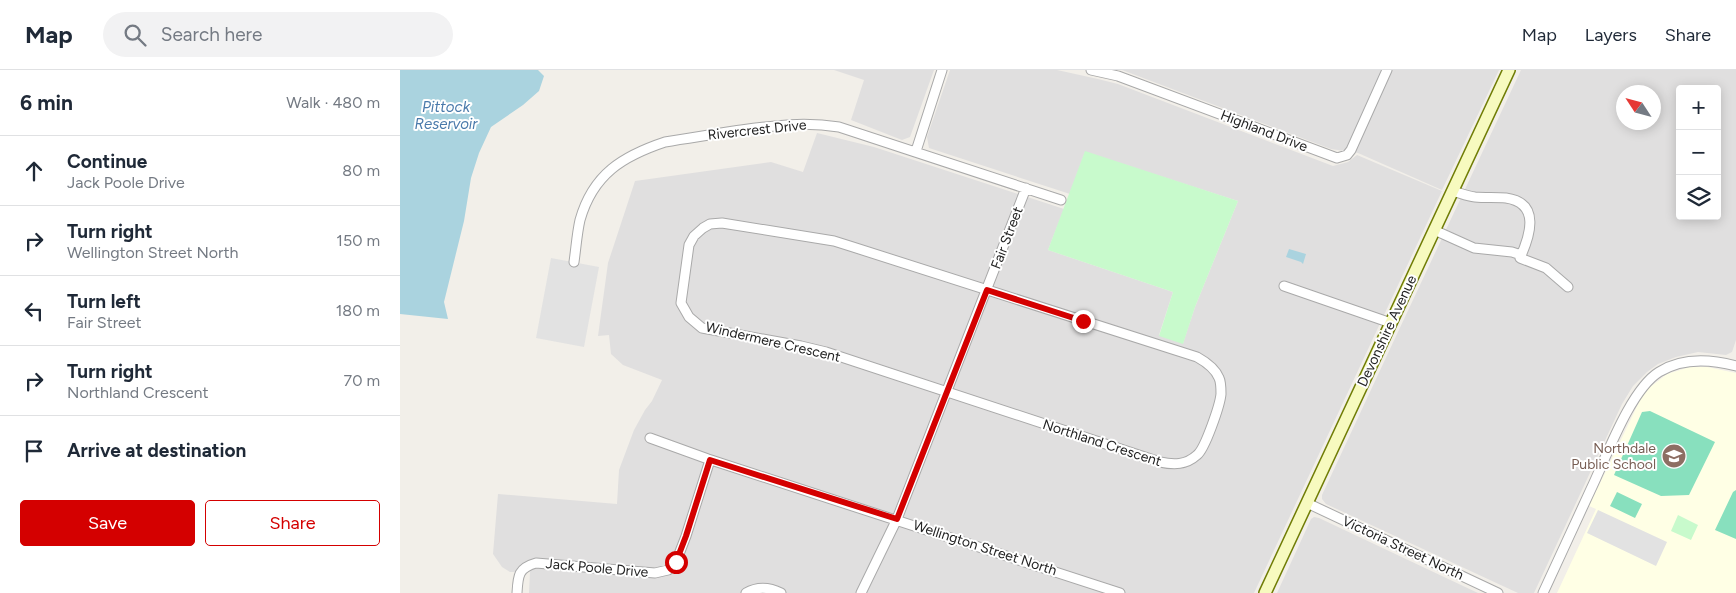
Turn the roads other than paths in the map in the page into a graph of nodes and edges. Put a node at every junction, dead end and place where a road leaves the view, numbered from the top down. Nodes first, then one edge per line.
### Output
1 (942, 70) edge
2 (1091, 70) edge
3 (1387, 70) edge
4 (1509, 70) edge
5 (916, 152) junction
6 (1026, 188) junction
7 (1452, 191) junction
8 (1061, 200) dead end
9 (1434, 230) junction
10 (1521, 255) junction
11 (574, 262) dead end
12 (1284, 286) dead end
13 (1568, 287) dead end
14 (987, 290) junction
15 (1391, 324) junction
16 (1735, 364) edge
17 (946, 391) junction
18 (650, 438) dead end
19 (710, 460) junction
20 (1307, 503) junction
21 (897, 519) junction
22 (517, 593) edge
23 (746, 593) edge
24 (781, 593) edge
25 (861, 593) edge
26 (1120, 593) edge
27 (1265, 593) edge
28 (1498, 593) edge
29 (1543, 593) edge

1 - 5 street
2 - 3 street, Highland Drive
4 - 7 main road, Devonshire Avenue
5 - 6 street, Rivercrest Drive
5 - 11 street, Rivercrest Drive
6 - 8 street, Rivercrest Drive
6 - 14 street, Fair Street
7 - 9 main road, Devonshire Avenue
7 - 10 street
9 - 10 street
9 - 15 main road, Devonshire Avenue
10 - 13 street
12 - 15 street
14 - 17 street, Fair Street
14 - 17 street, Northland Crescent
14 - 17 street, Windermere Crescent
15 - 20 main road, Devonshire Avenue
16 - 29 street
17 - 21 street, Fair Street
18 - 19 street, Wellington Street North
19 - 21 street, Wellington Street North
19 - 22 street, Jack Poole Drive
20 - 27 main road, Devonshire Avenue
20 - 28 street, Victoria Street North
21 - 25 street, Fair Street
21 - 26 street, Wellington Street North
23 - 24 street

